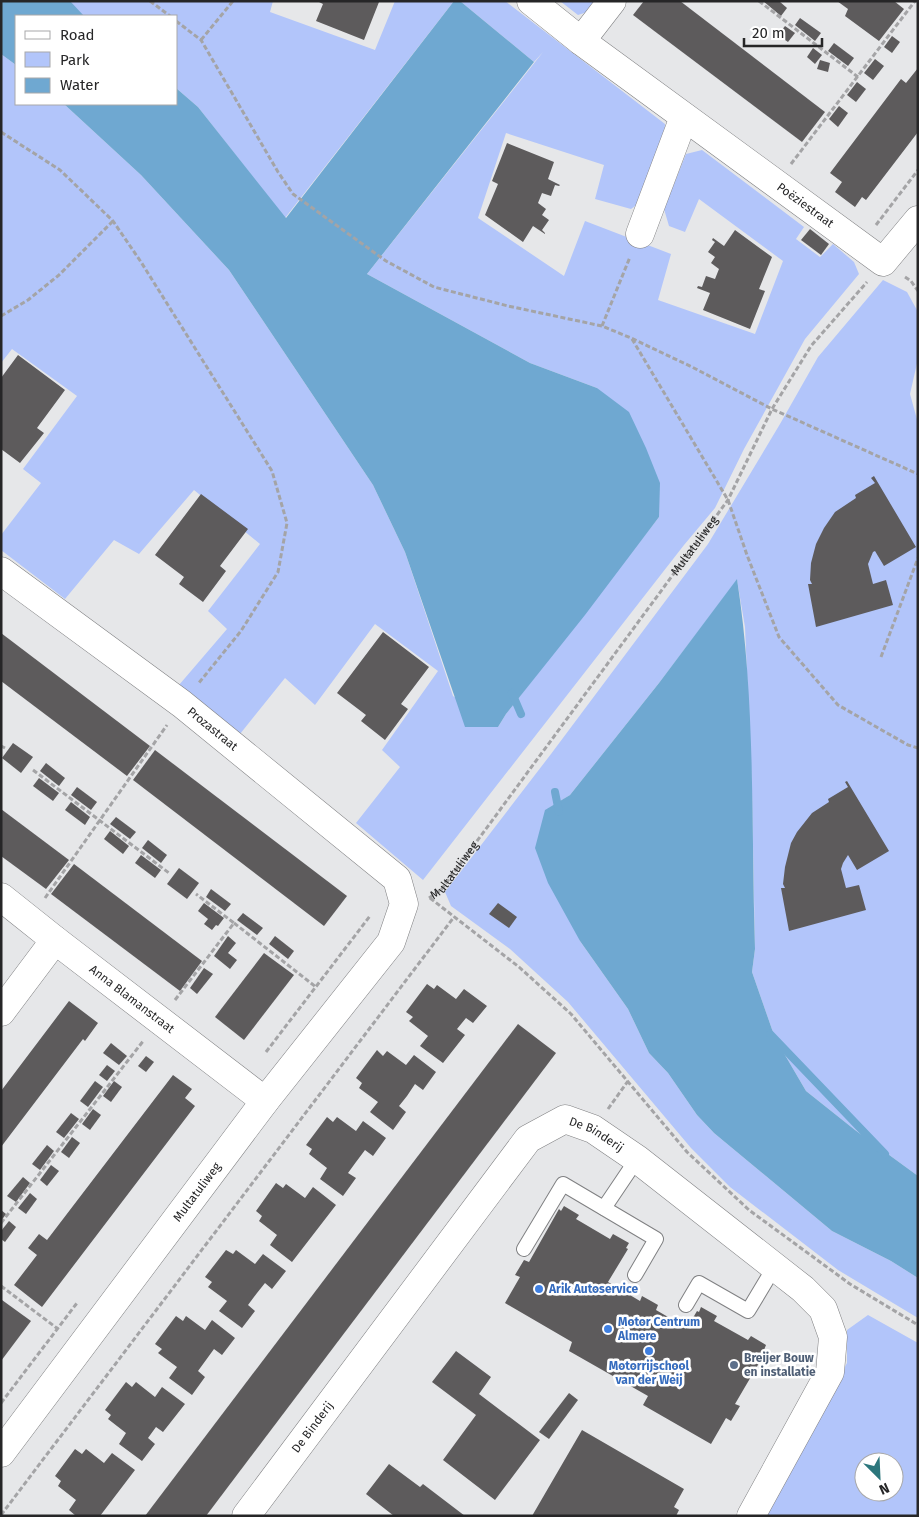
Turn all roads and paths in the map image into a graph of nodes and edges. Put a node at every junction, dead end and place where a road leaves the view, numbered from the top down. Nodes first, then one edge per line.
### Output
1 (150, 1) edge
2 (233, 1) edge
3 (531, 1) edge
4 (612, 1) edge
5 (759, 1) edge
6 (916, 1) edge
7 (169, 15) edge
8 (178, 23) edge
9 (201, 40) junction
10 (581, 42) junction
11 (858, 77) junction
12 (684, 117) junction
13 (2, 134) edge
14 (918, 170) edge
15 (776, 184) junction
16 (918, 220) edge
17 (113, 221) junction
18 (640, 234) joint
19 (860, 246) junction
20 (883, 262) junction
21 (1, 316) edge
22 (602, 326) junction
23 (631, 338) junction
24 (772, 409) junction
25 (918, 474) edge
26 (728, 500) junction
27 (918, 558) edge
28 (1, 571) edge
29 (881, 657) dead end
30 (182, 704) junction
31 (918, 748) edge
32 (33, 770) dead end
33 (100, 821) junction
34 (169, 873) dead end
35 (196, 894) dead end
36 (1, 896) edge
37 (417, 901) junction
38 (454, 917) junction
39 (31, 919) junction
40 (234, 923) junction
41 (55, 940) junction
42 (316, 987) dead end
43 (1, 1012) edge
44 (160, 1020) junction
45 (628, 1081) junction
46 (265, 1101) junction
47 (593, 1129) junction
48 (637, 1159) junction
49 (604, 1208) junction
50 (1, 1223) edge
51 (524, 1249) dead end
52 (775, 1266) junction
53 (635, 1275) dead end
54 (1, 1286) edge
55 (686, 1305) dead end
56 (918, 1325) edge
57 (58, 1329) dead end
58 (1, 1453) edge
59 (1, 1515) edge
60 (246, 1516) edge
61 (751, 1516) edge

1 - 7 path
2 - 9 path
3 - 10 street, Poëziestraat
4 - 10 street
5 - 11 path
6 - 11 path
8 - 9 path
9 - 22 path
10 - 12 street, Poëziestraat
11 - 15 path
12 - 15 street, Poëziestraat
12 - 18 street
13 - 17 path
14 - 19 path
15 - 19 street, Poëziestraat
16 - 20 street
17 - 21 path
17 - 30 path
18 - 22 path
19 - 20 street, Poëziestraat
20 - 24 path, Multatuliweg
22 - 23 path
23 - 24 path
23 - 26 path
24 - 25 path
24 - 26 path, Multatuliweg
26 - 31 path
26 - 37 path, Multatuliweg
27 - 29 path
28 - 30 street, Prozastraat
30 - 33 path
30 - 37 street, Prozastraat
32 - 33 path
33 - 34 path
33 - 39 path
35 - 40 path
36 - 39 street, Anna Blamanstraat
37 - 38 path
37 - 46 street, Multatuliweg
38 - 45 path
38 - 59 path
39 - 41 street, Anna Blamanstraat
40 - 42 path
40 - 44 path
41 - 43 street
41 - 44 street, Anna Blamanstraat
44 - 46 street, Anna Blamanstraat
44 - 50 path
45 - 47 path
45 - 56 path
46 - 58 street, Multatuliweg
47 - 48 street, De Binderij
47 - 60 street, De Binderij
48 - 49 lane
48 - 52 street, De Binderij
49 - 51 lane
49 - 53 lane
52 - 55 lane
52 - 61 street, De Binderij
54 - 57 path

